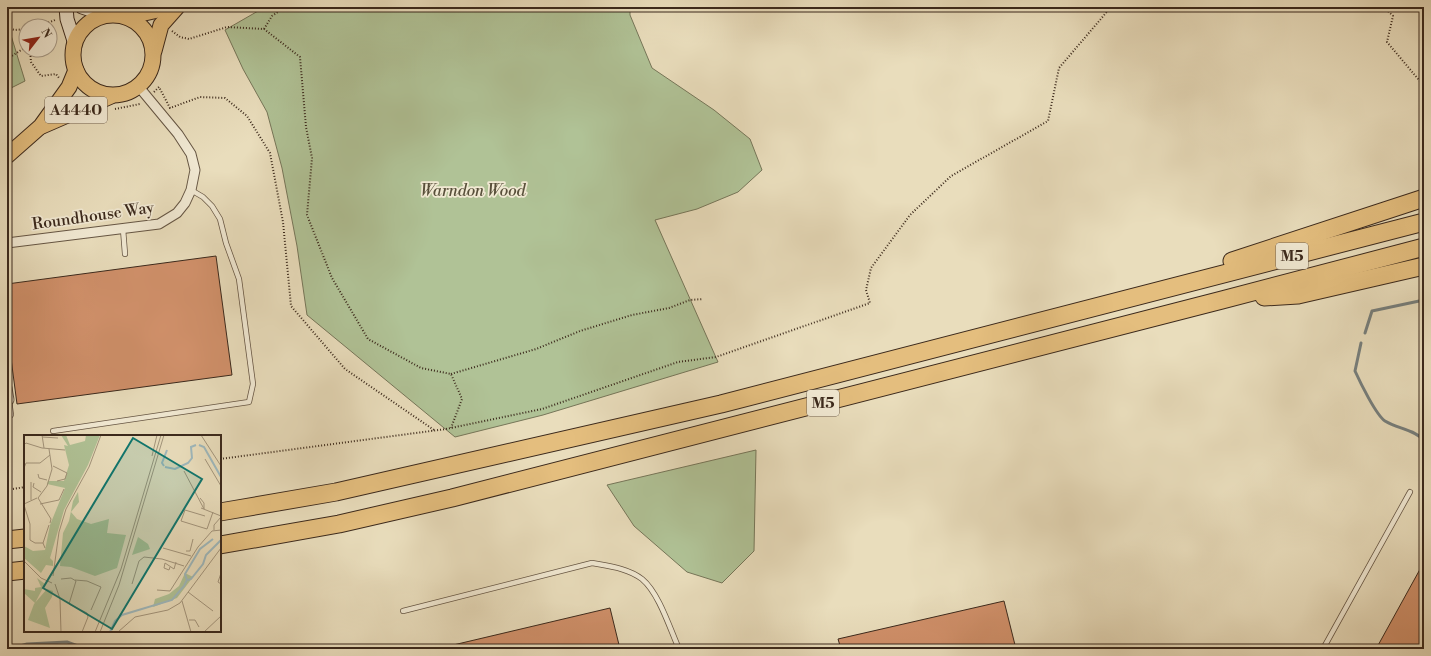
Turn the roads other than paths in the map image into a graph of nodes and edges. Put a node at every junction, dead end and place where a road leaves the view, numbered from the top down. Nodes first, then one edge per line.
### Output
1 (66, 7) edge
2 (82, 7) edge
3 (171, 7) edge
4 (176, 7) edge
5 (106, 16) junction
6 (127, 17) junction
7 (75, 44) junction
8 (154, 51) junction
9 (76, 70) junction
10 (143, 92) junction
11 (110, 103) junction
12 (41, 126) junction
13 (7, 156) edge
14 (191, 190) junction
15 (1424, 198) edge
16 (1424, 222) edge
17 (123, 229) junction
18 (7, 243) edge
19 (1424, 247) edge
20 (125, 254) dead end
21 (1424, 266) edge
22 (1160, 289) junction
23 (1222, 300) junction
24 (7, 388) edge
25 (9, 400) joint
26 (7, 419) edge
27 (53, 431) dead end
28 (1410, 492) dead end
29 (221, 512) edge
30 (24, 538) edge
31 (7, 540) edge
32 (221, 546) edge
33 (24, 570) edge
34 (7, 572) edge
35 (403, 611) dead end
36 (679, 649) edge
37 (1323, 649) edge

1 - 7 street
2 - 5 street
3 - 6 main road
4 - 8 main road
5 - 6 main road
5 - 7 main road
6 - 8 main road
7 - 9 main road
8 - 10 main road
9 - 11 main road
9 - 12 main road, A4440
10 - 11 main road
10 - 14 street, Roundhouse Way
11 - 12 main road, A4440
12 - 13 main road, A4440
14 - 17 street, Roundhouse Way
14 - 27 lane
15 - 22 highway, M5
16 - 22 highway, M5
17 - 18 street, Roundhouse Way
17 - 20 lane
19 - 23 highway, M5
21 - 23 highway, M5
22 - 29 highway, M5
23 - 32 highway, M5
24 - 25 street
25 - 26 lane
28 - 37 lane
30 - 31 highway
33 - 34 highway
35 - 36 lane

